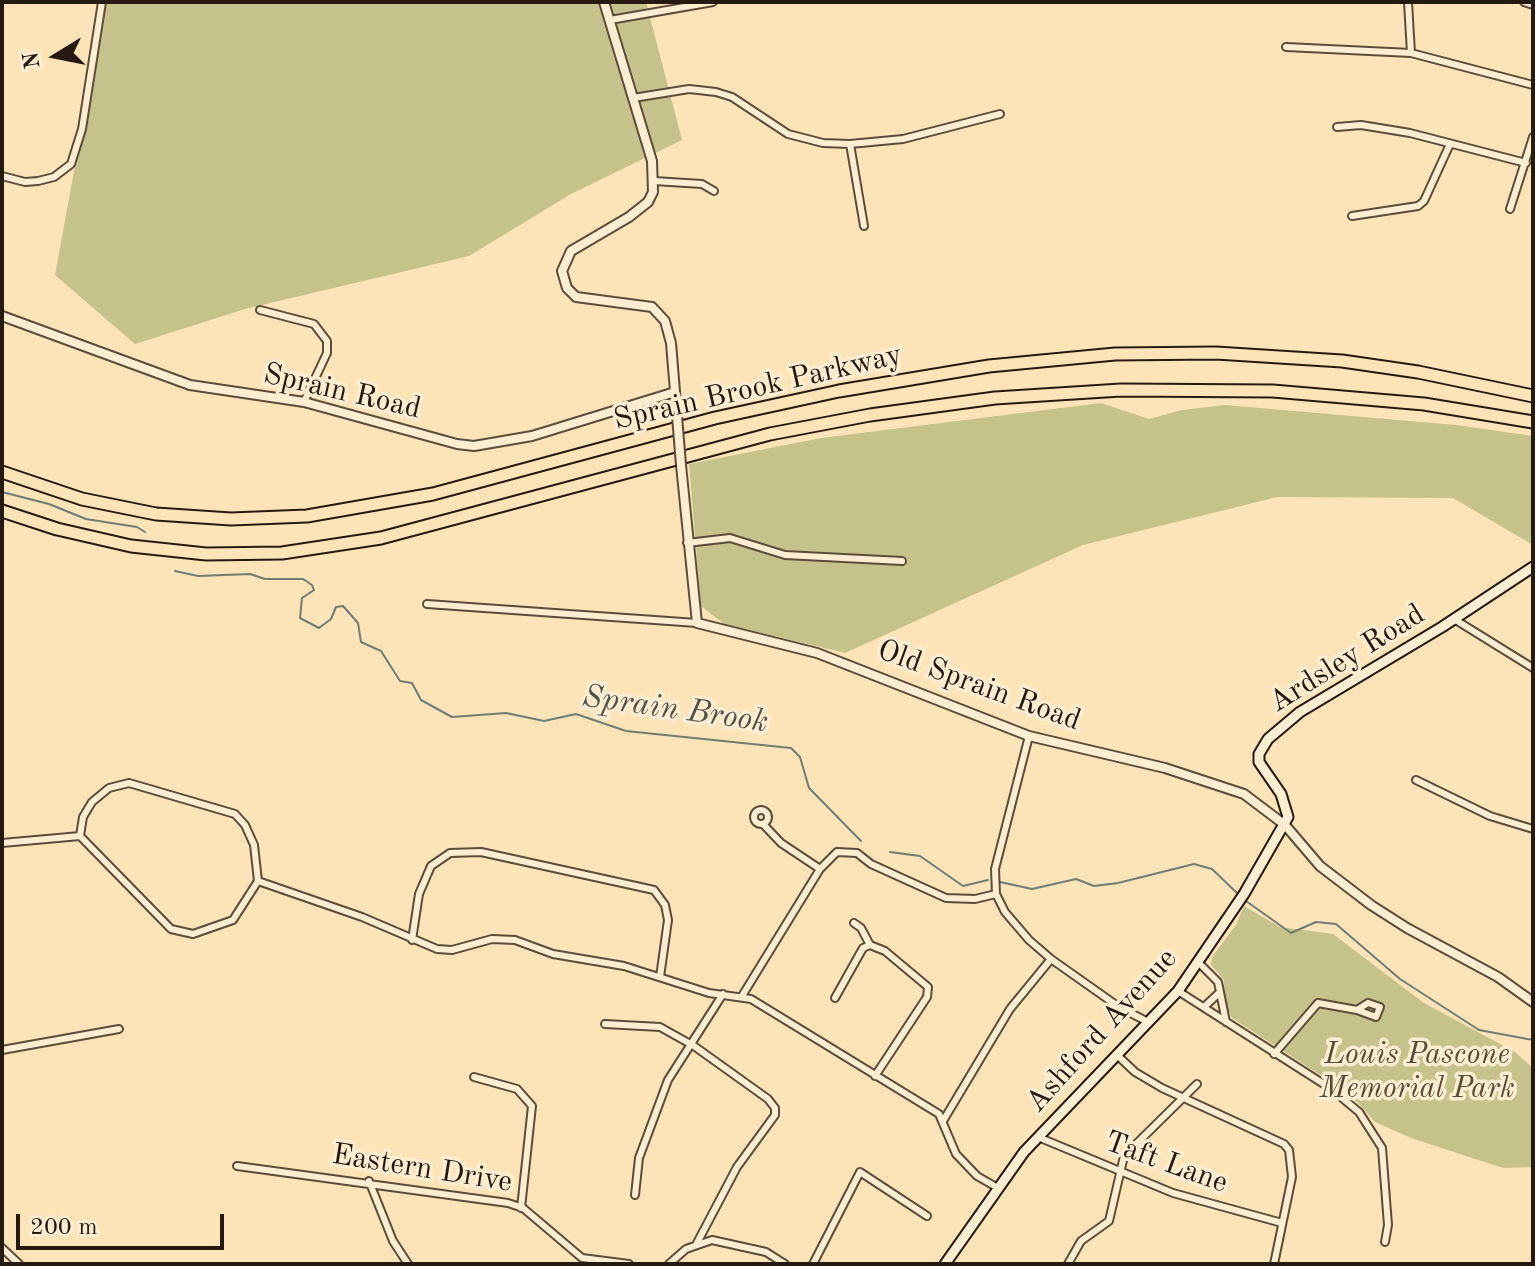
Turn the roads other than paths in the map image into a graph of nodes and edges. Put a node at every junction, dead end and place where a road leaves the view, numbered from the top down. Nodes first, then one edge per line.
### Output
1 (102, 2) edge
2 (604, 2) edge
3 (713, 2) edge
4 (1408, 2) edge
5 (1524, 2) edge
6 (1533, 5) edge
7 (610, 20) junction
8 (1286, 47) dead end
9 (1411, 53) junction
10 (1533, 85) edge
11 (633, 98) junction
12 (1000, 114) dead end
13 (1337, 127) dead end
14 (1533, 137) edge
15 (850, 144) junction
16 (1450, 144) junction
17 (1526, 163) junction
18 (2, 176) edge
19 (654, 181) junction
20 (714, 191) dead end
21 (1510, 209) dead end
22 (1352, 216) dead end
23 (864, 226) dead end
24 (260, 310) dead end
25 (2, 316) edge
26 (675, 392) junction
27 (1533, 396) edge
28 (304, 402) junction
29 (1533, 422) edge
30 (2, 472) edge
31 (2, 511) edge
32 (688, 543) junction
33 (902, 561) dead end
34 (1533, 567) edge
35 (427, 604) dead end
36 (1454, 619) junction
37 (697, 623) junction
38 (1533, 668) edge
39 (1029, 736) junction
40 (1416, 780) dead end
41 (763, 824) dead end
42 (1285, 825) junction
43 (1533, 829) edge
44 (80, 836) junction
45 (2, 843) edge
46 (820, 869) junction
47 (258, 881) junction
48 (996, 894) junction
49 (854, 923) dead end
50 (412, 940) junction
51 (870, 945) junction
52 (1051, 959) junction
53 (1198, 962) junction
54 (660, 977) junction
55 (1178, 991) junction
56 (1219, 993) junction
57 (723, 994) junction
58 (742, 996) junction
59 (835, 998) dead end
60 (1533, 1002) edge
61 (1204, 1007) junction
62 (1357, 1010) dead end
63 (1148, 1022) junction
64 (1226, 1022) junction
65 (605, 1024) dead end
66 (119, 1029) dead end
67 (689, 1043) junction
68 (2, 1050) edge
69 (1274, 1054) junction
70 (1117, 1055) junction
71 (875, 1076) junction
72 (474, 1077) dead end
73 (1197, 1084) dead end
74 (1183, 1099) junction
75 (943, 1121) junction
76 (1038, 1137) junction
77 (237, 1166) dead end
78 (1119, 1170) junction
79 (369, 1181) junction
80 (998, 1188) junction
81 (635, 1195) dead end
82 (521, 1208) junction
83 (927, 1216) dead end
84 (1282, 1223) junction
85 (1385, 1242) dead end
86 (697, 1243) junction
87 (2, 1248) edge
88 (19, 1264) edge
89 (408, 1264) edge
90 (629, 1264) edge
91 (669, 1264) edge
92 (785, 1264) edge
93 (813, 1264) edge
94 (945, 1264) edge
95 (1068, 1264) edge
96 (1274, 1264) edge

1 - 18 street
2 - 7 street
3 - 7 street
4 - 9 street
5 - 6 street
7 - 11 street
8 - 9 street
9 - 10 street
11 - 15 street
11 - 19 street
12 - 15 street
13 - 16 street
14 - 17 street
15 - 23 street
16 - 17 street
16 - 22 street
17 - 21 street
19 - 20 street
19 - 26 street
24 - 28 street
25 - 28 street, Sprain Road
26 - 28 street, Sprain Road
26 - 32 street, bridge
27 - 30 highway, Sprain Brook Parkway
29 - 31 highway, Sprain Brook Parkway
32 - 33 street
32 - 37 street
34 - 36 main road, Ardsley Road
35 - 37 street, Old Sprain Road
36 - 38 street
36 - 42 main road, Ardsley Road
37 - 39 street, Old Sprain Road
39 - 42 street, Old Sprain Road
39 - 48 street
40 - 43 street
41 - 46 street
42 - 53 main road, Ashford Avenue
42 - 60 street, Old Sprain Road
44 - 45 street
44 - 47 street
44 - 47 street
46 - 48 street
46 - 58 street
47 - 50 street
48 - 52 street
49 - 51 street
50 - 54 street
50 - 54 street
51 - 59 street
51 - 71 street
52 - 63 street
52 - 75 street
53 - 55 main road, Ashford Avenue
53 - 56 street
54 - 57 street
55 - 61 street
55 - 63 main road, Ashford Avenue
56 - 61 street
56 - 64 street
57 - 58 street
57 - 67 street
58 - 71 street
61 - 64 street
62 - 69 street
63 - 70 main road, Ashford Avenue
64 - 69 street
65 - 67 street
66 - 68 street
67 - 81 street
67 - 86 street
69 - 85 street
70 - 74 street
70 - 76 main road, Ashford Avenue
71 - 75 street
72 - 82 street
73 - 74 street
74 - 78 street
74 - 84 street
75 - 80 street
76 - 78 street, Taft Lane
76 - 80 main road, Ashford Avenue
77 - 79 street, Eastern Drive
78 - 84 street, Taft Lane
78 - 95 street
79 - 82 street, Eastern Drive
79 - 89 street
80 - 94 main road, Ashford Avenue
82 - 90 street, Eastern Drive
83 - 93 street
84 - 96 street
86 - 91 street
86 - 92 street
87 - 88 street

